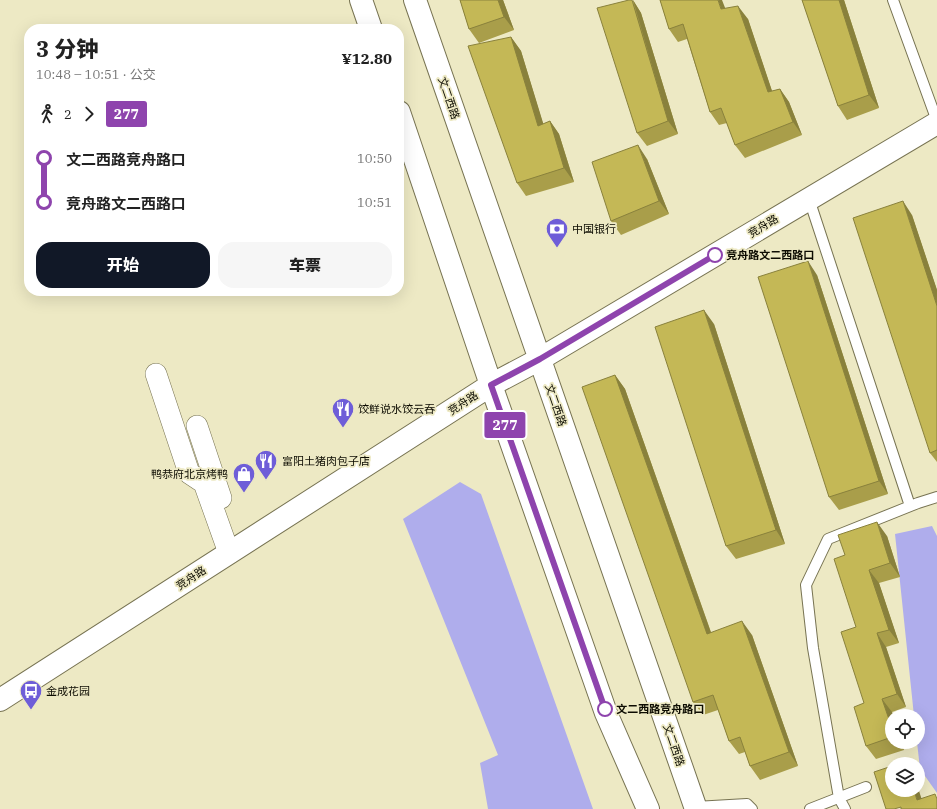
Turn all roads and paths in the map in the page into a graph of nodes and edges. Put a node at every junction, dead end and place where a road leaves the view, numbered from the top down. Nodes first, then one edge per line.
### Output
1 (361, 0) edge
2 (415, 0) edge
3 (893, 0) edge
4 (369, 24) edge
5 (937, 122) edge
6 (404, 127) edge
7 (809, 199) junction
8 (540, 359) junction
9 (156, 374) dead end
10 (491, 385) junction
11 (197, 426) dead end
12 (937, 497) edge
13 (910, 506) junction
14 (233, 550) junction
15 (0, 700) edge
16 (866, 787) dead end
17 (839, 798) junction
18 (696, 808) edge
19 (648, 809) edge
20 (752, 809) edge
21 (810, 809) edge
22 (845, 809) edge

1 - 4 main road
2 - 8 main road, 文二西路
3 - 5 lane
5 - 7 main road, 竞舟路
6 - 10 main road
7 - 8 main road, 竞舟路
7 - 13 lane
8 - 10 main road, 竞舟路
8 - 18 main road, 文二西路
9 - 14 street
10 - 14 main road, 竞舟路
10 - 19 main road
11 - 14 street
12 - 13 lane
13 - 17 lane
14 - 15 main road, 竞舟路
16 - 17 lane
17 - 21 lane
17 - 22 lane
18 - 20 lane

